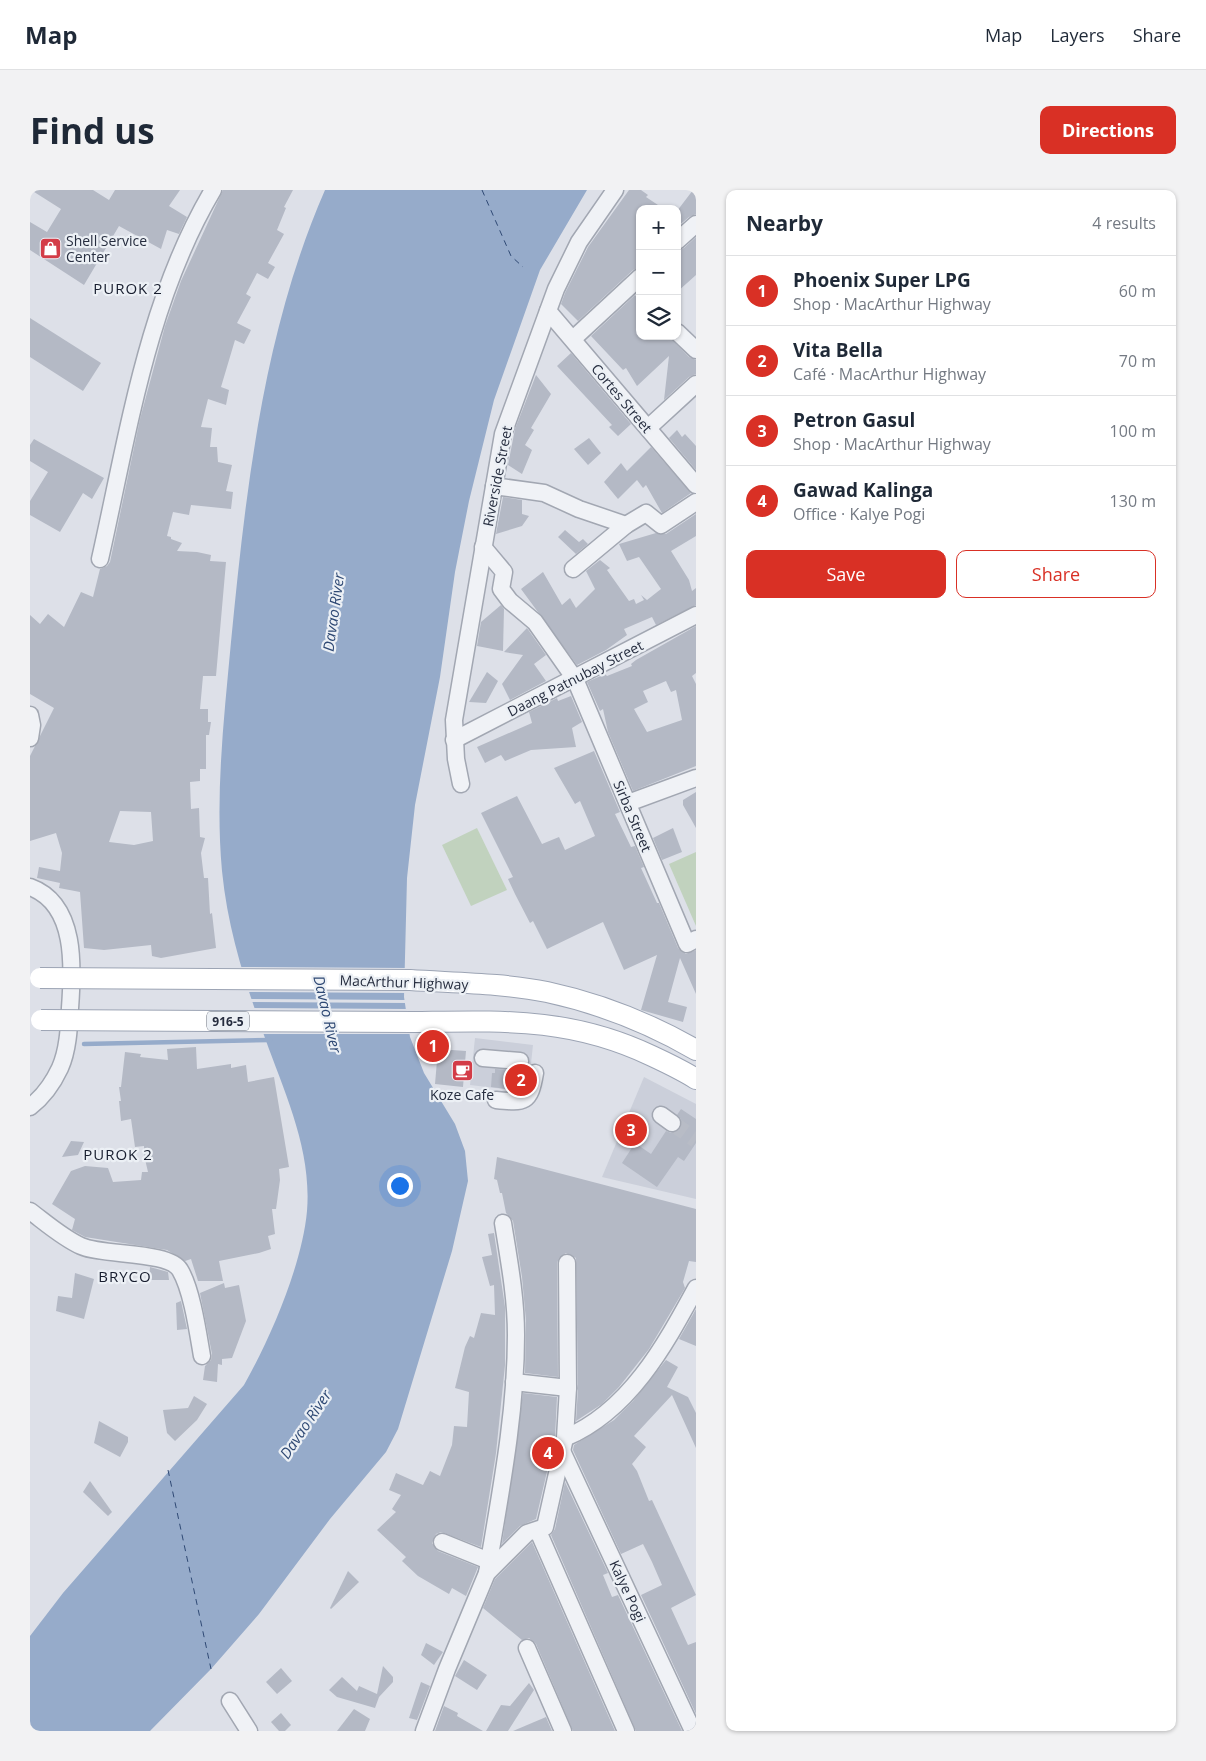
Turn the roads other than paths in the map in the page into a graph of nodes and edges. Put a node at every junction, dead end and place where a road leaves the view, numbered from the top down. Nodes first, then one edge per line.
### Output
1 (213, 190) edge
2 (614, 190) edge
3 (696, 224) edge
4 (681, 237) edge
5 (636, 285) edge
6 (548, 311) junction
7 (681, 336) edge
8 (573, 339) junction
9 (696, 350) edge
10 (696, 384) edge
11 (648, 428) junction
12 (696, 485) edge
13 (494, 486) junction
14 (696, 502) edge
15 (626, 525) junction
16 (483, 547) junction
17 (100, 559) dead end
18 (573, 569) dead end
19 (695, 617) edge
20 (575, 679) junction
21 (30, 715) edge
22 (30, 738) edge
23 (454, 740) junction
24 (696, 778) edge
25 (461, 784) dead end
26 (628, 803) junction
27 (30, 887) edge
28 (696, 939) edge
29 (35, 978) edge
30 (35, 1020) edge
31 (696, 1050) edge
32 (483, 1058) dead end
33 (520, 1061) dead end
34 (536, 1073) dead end
35 (696, 1079) edge
36 (496, 1100) dead end
37 (30, 1107) edge
38 (30, 1211) edge
39 (503, 1222) dead end
40 (567, 1264) dead end
41 (696, 1288) edge
42 (202, 1356) dead end
43 (514, 1382) junction
44 (568, 1388) junction
45 (563, 1445) junction
46 (538, 1531) junction
47 (442, 1542) dead end
48 (488, 1567) junction
49 (527, 1648) dead end
50 (230, 1701) dead end
51 (249, 1731) edge
52 (424, 1731) edge
53 (564, 1731) edge
54 (626, 1731) edge
55 (693, 1731) edge

1 - 17 street
2 - 6 street, Riverside Street
3 - 4 street
5 - 8 street
6 - 8 street, Cortes Street
6 - 13 street, Riverside Street
7 - 9 street
8 - 11 street, Cortes Street
10 - 11 street
11 - 12 street, Cortes Street
13 - 15 street
13 - 16 street, Riverside Street
14 - 15 street
15 - 18 street
16 - 20 street, Sirba Street
16 - 23 street, Riverside Street
19 - 20 street, Daang Patnubay Street
20 - 23 street, Daang Patnubay Street
20 - 26 street, Sirba Street
21 - 22 street
23 - 25 street, Riverside Street
24 - 26 street
26 - 28 street, Sirba Street
27 - 37 street
29 - 31 main road, MacArthur Highway, bridge
30 - 35 main road, 916-5, bridge
32 - 33 street
34 - 36 street
38 - 42 street
39 - 43 street
40 - 44 street
41 - 45 street
43 - 44 street
43 - 48 street
44 - 45 street
45 - 46 street
45 - 55 street, Kalye Pogi
46 - 48 street
46 - 54 street
47 - 48 street
48 - 52 street
49 - 53 street
50 - 51 street

